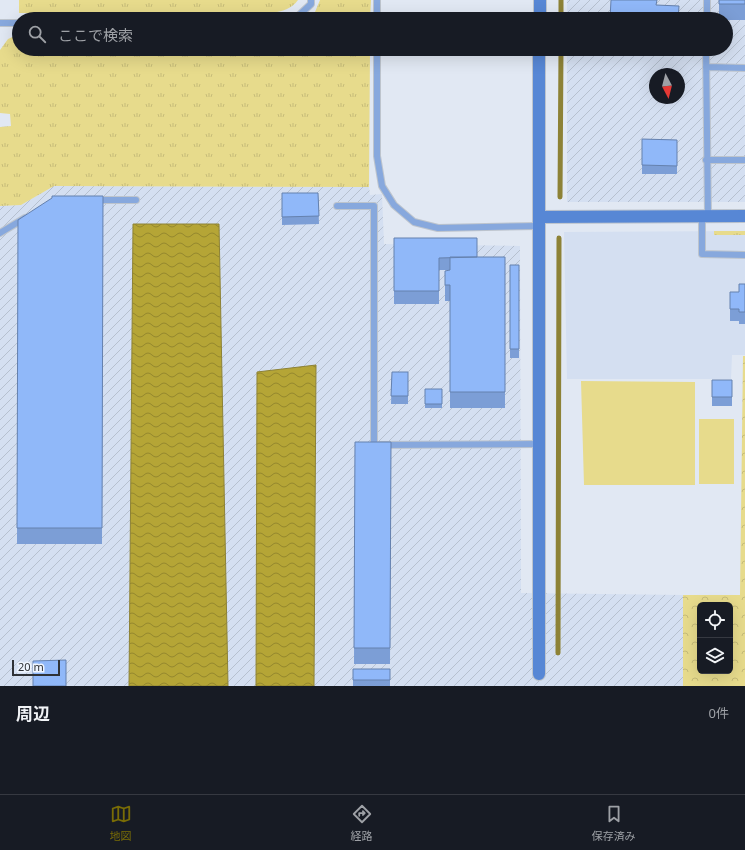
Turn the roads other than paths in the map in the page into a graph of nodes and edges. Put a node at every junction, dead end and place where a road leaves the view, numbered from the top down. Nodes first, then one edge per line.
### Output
1 (311, 0) edge
2 (377, 0) edge
3 (540, 0) edge
4 (706, 0) edge
5 (302, 12) edge
6 (377, 12) edge
7 (540, 12) edge
8 (706, 12) edge
9 (0, 23) edge
10 (12, 23) edge
11 (377, 56) edge
12 (539, 56) edge
13 (706, 56) edge
14 (706, 67) junction
15 (745, 68) edge
16 (706, 160) junction
17 (745, 160) edge
18 (91, 200) edge
19 (136, 200) dead end
20 (337, 206) dead end
21 (33, 212) edge
22 (705, 216) junction
23 (745, 216) edge
24 (539, 221) junction
25 (0, 233) edge
26 (745, 255) edge
27 (540, 444) junction
28 (538, 674) dead end

1 - 5 lane
2 - 6 lane
3 - 7 street
4 - 8 lane
9 - 10 lane
11 - 24 lane
12 - 24 street
13 - 14 lane
14 - 15 lane
14 - 16 lane
16 - 17 lane
16 - 22 lane
18 - 19 lane
20 - 27 lane
21 - 25 lane
22 - 23 street
22 - 24 street
22 - 26 lane
24 - 27 street
27 - 28 street

